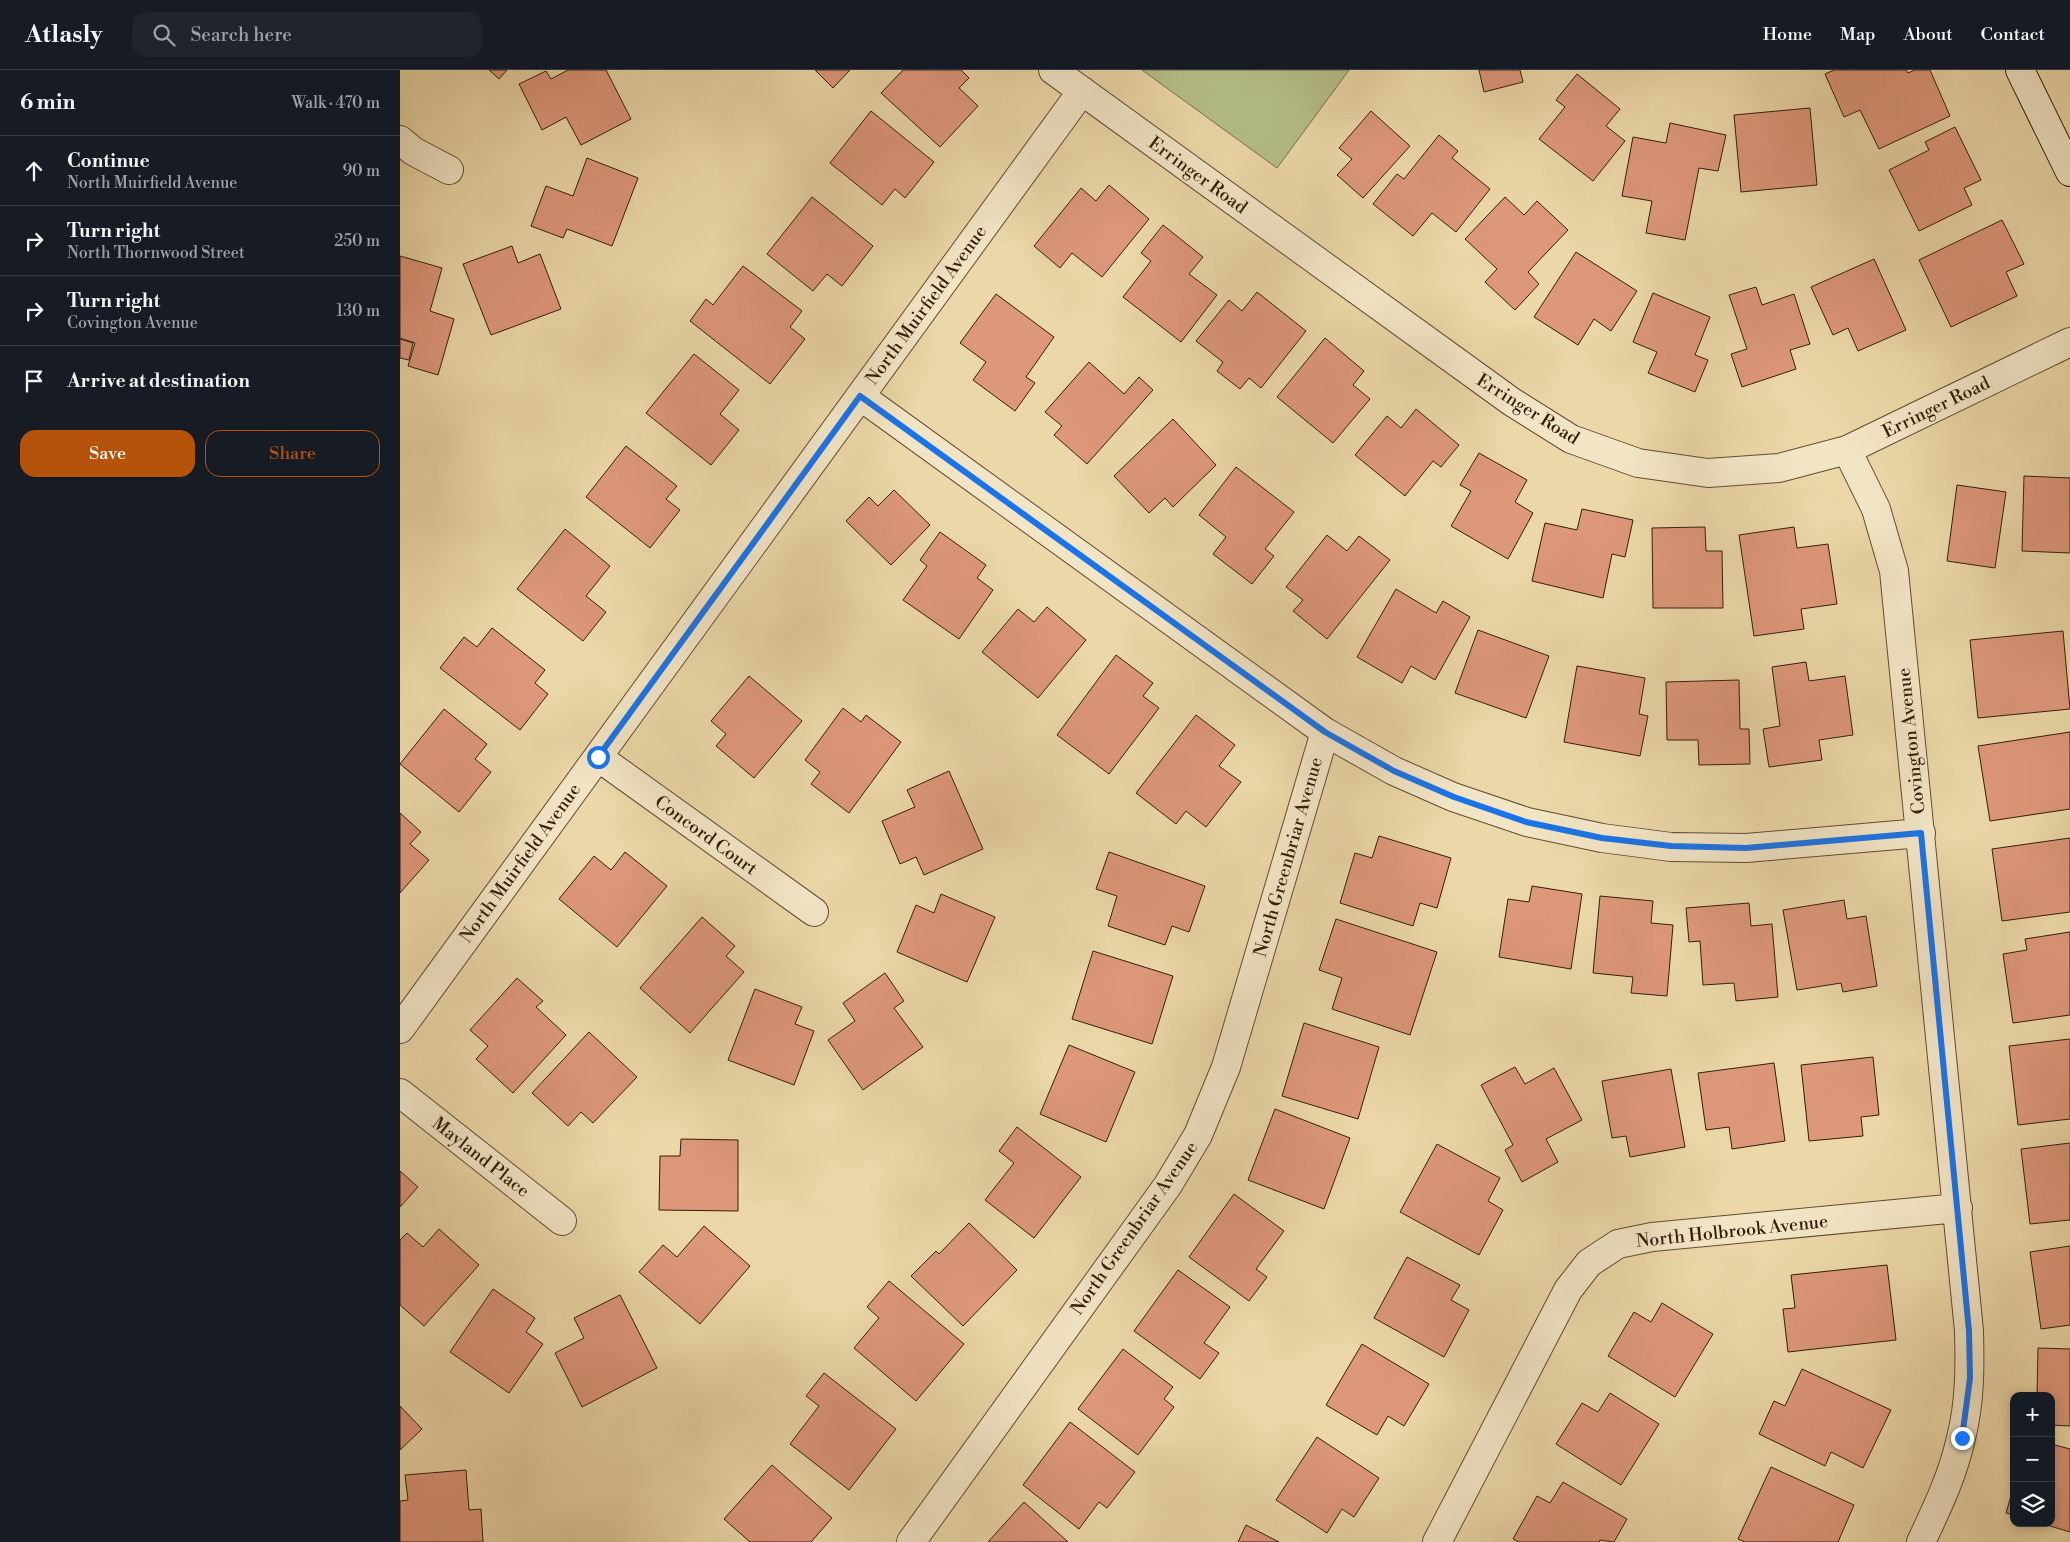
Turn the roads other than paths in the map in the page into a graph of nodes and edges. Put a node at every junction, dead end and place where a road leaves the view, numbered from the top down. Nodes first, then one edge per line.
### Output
1 (1053, 70) edge
2 (2020, 70) edge
3 (1082, 90) junction
4 (400, 140) edge
5 (449, 170) dead end
6 (2070, 172) edge
7 (2070, 342) edge
8 (860, 396) junction
9 (1847, 450) junction
10 (1325, 732) junction
11 (598, 757) junction
12 (1921, 833) junction
13 (814, 912) dead end
14 (400, 1029) edge
15 (400, 1093) edge
16 (1958, 1208) junction
17 (562, 1221) dead end
18 (911, 1542) edge
19 (1437, 1542) edge
20 (1921, 1542) edge

1 - 3 street, Erringer Road
2 - 6 street
3 - 8 street, North Muirfield Avenue
3 - 9 street, Erringer Road
4 - 5 street
7 - 9 street, Erringer Road
8 - 10 street
8 - 11 street, North Muirfield Avenue
9 - 12 street, Covington Avenue
10 - 12 street
10 - 18 street, North Greenbriar Avenue
11 - 13 street, Concord Court
11 - 14 street, North Muirfield Avenue
12 - 16 street, Covington Avenue
15 - 17 street, Mayland Place
16 - 19 street, North Holbrook Avenue
16 - 20 street, Covington Avenue

